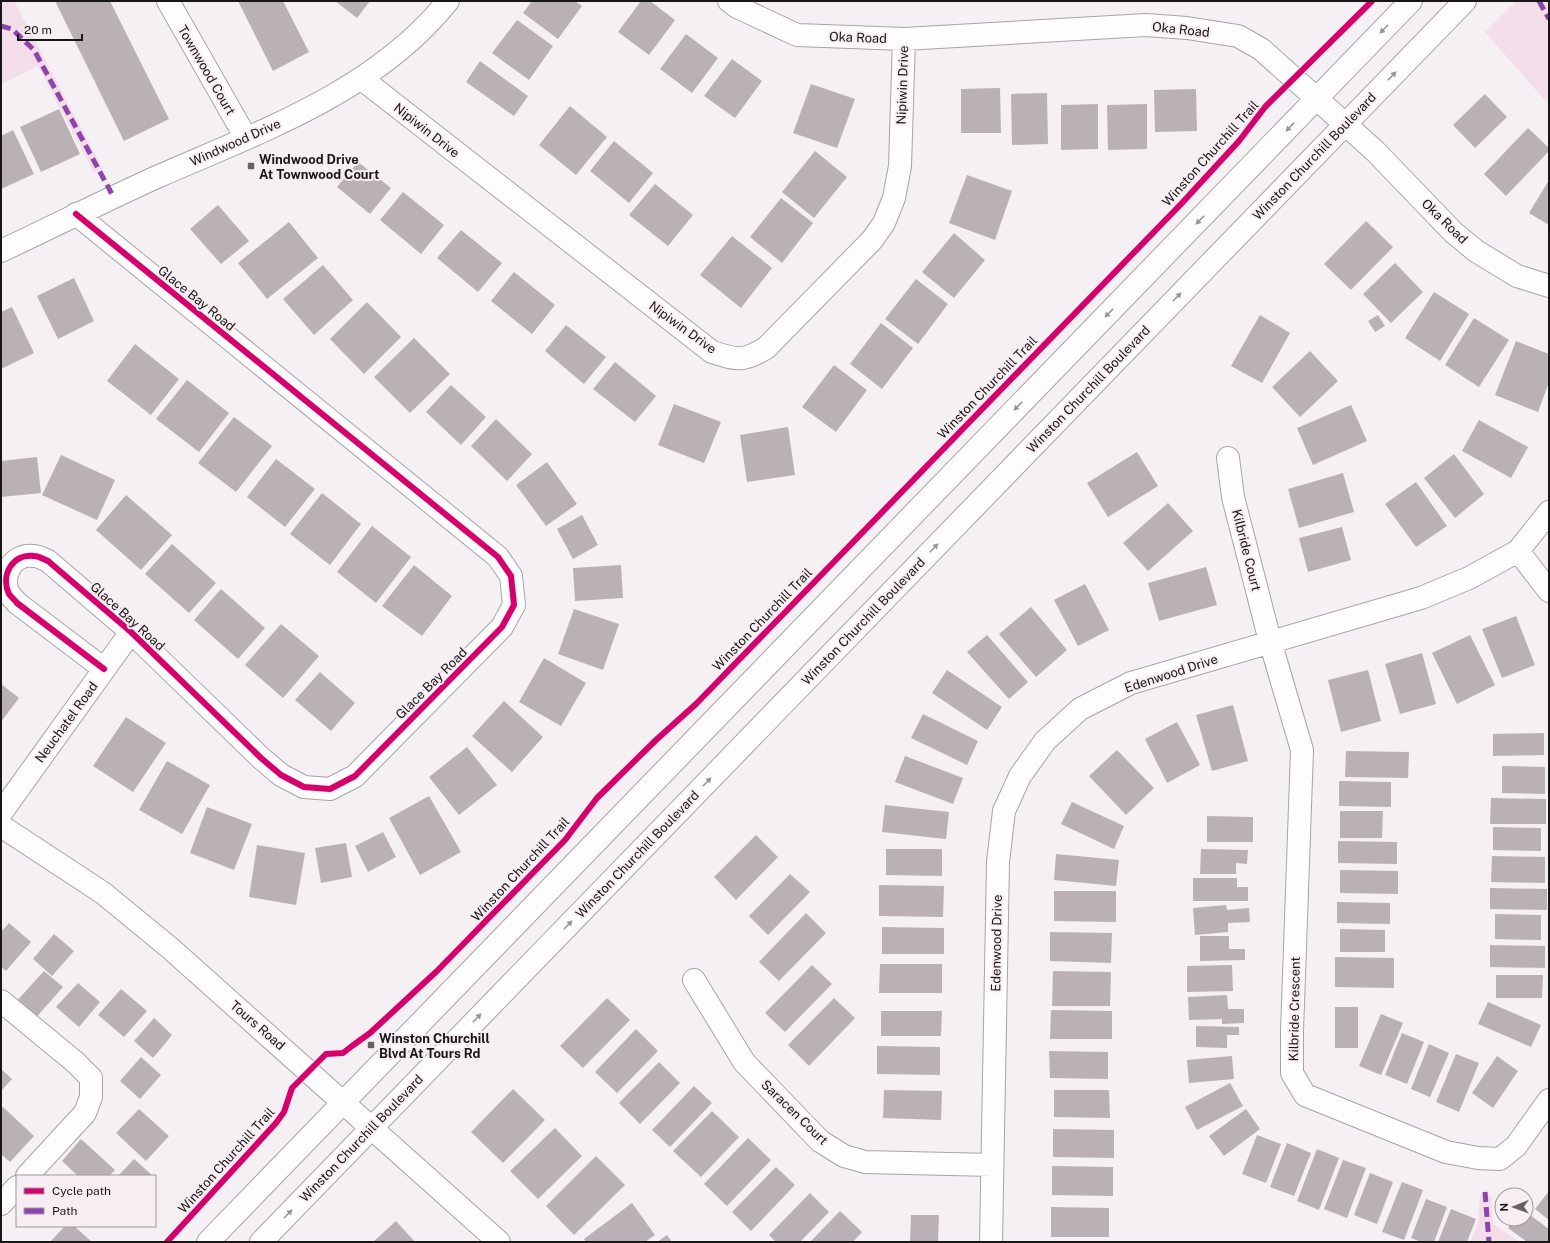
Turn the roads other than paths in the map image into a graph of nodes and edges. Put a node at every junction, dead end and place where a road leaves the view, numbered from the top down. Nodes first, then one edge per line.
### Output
1 (168, 1) edge
2 (448, 1) edge
3 (729, 1) edge
4 (1411, 1) edge
5 (1465, 1) edge
6 (904, 39) junction
7 (362, 79) junction
8 (1317, 99) junction
9 (1345, 124) junction
10 (246, 138) junction
11 (76, 214) junction
12 (1, 251) edge
13 (1549, 286) edge
14 (1228, 458) dead end
15 (1549, 512) edge
16 (1518, 551) junction
17 (1549, 591) edge
18 (131, 632) junction
19 (1270, 641) junction
20 (104, 669) junction
21 (1, 813) edge
22 (1, 826) edge
23 (694, 980) dead end
24 (1, 1002) edge
25 (1549, 1100) edge
26 (344, 1102) junction
27 (372, 1127) junction
28 (992, 1165) junction
29 (28, 1175) edge
30 (16, 1188) edge
31 (1, 1204) edge
32 (208, 1242) edge
33 (261, 1242) edge
34 (499, 1242) edge
35 (991, 1242) edge

1 - 10 street, Townwood Court
2 - 7 street, Windwood Drive
3 - 6 street, Oka Road
4 -> 8 street
9 -> 5 street, Winston Churchill Boulevard
6 - 7 street, Nipiwin Drive
6 - 8 street, Oka Road
7 - 10 street, Windwood Drive
8 - 9 street, Oka Road
8 -> 26 street
9 - 13 street, Oka Road
27 -> 9 street, Winston Churchill Boulevard
10 - 11 street, Windwood Drive
11 - 12 street, Windwood Drive
11 - 18 street, Glace Bay Road
14 - 19 street, Kilbride Court
15 - 16 street, Edenwood Drive
16 - 17 street
16 - 19 street, Edenwood Drive
18 - 20 street, Neuchatel Road
18 - 20 street, Glace Bay Road
19 - 25 street, Kilbride Crescent
19 - 28 street, Edenwood Drive
20 - 21 street, Neuchatel Road
22 - 26 street, Tours Road
23 - 28 street, Saracen Court
24 - 29 street
26 - 27 street, Tours Road
26 - 32 street
33 -> 27 street, Winston Churchill Boulevard
27 - 34 street, Tours Road
28 - 35 street, Edenwood Drive
30 - 31 street

